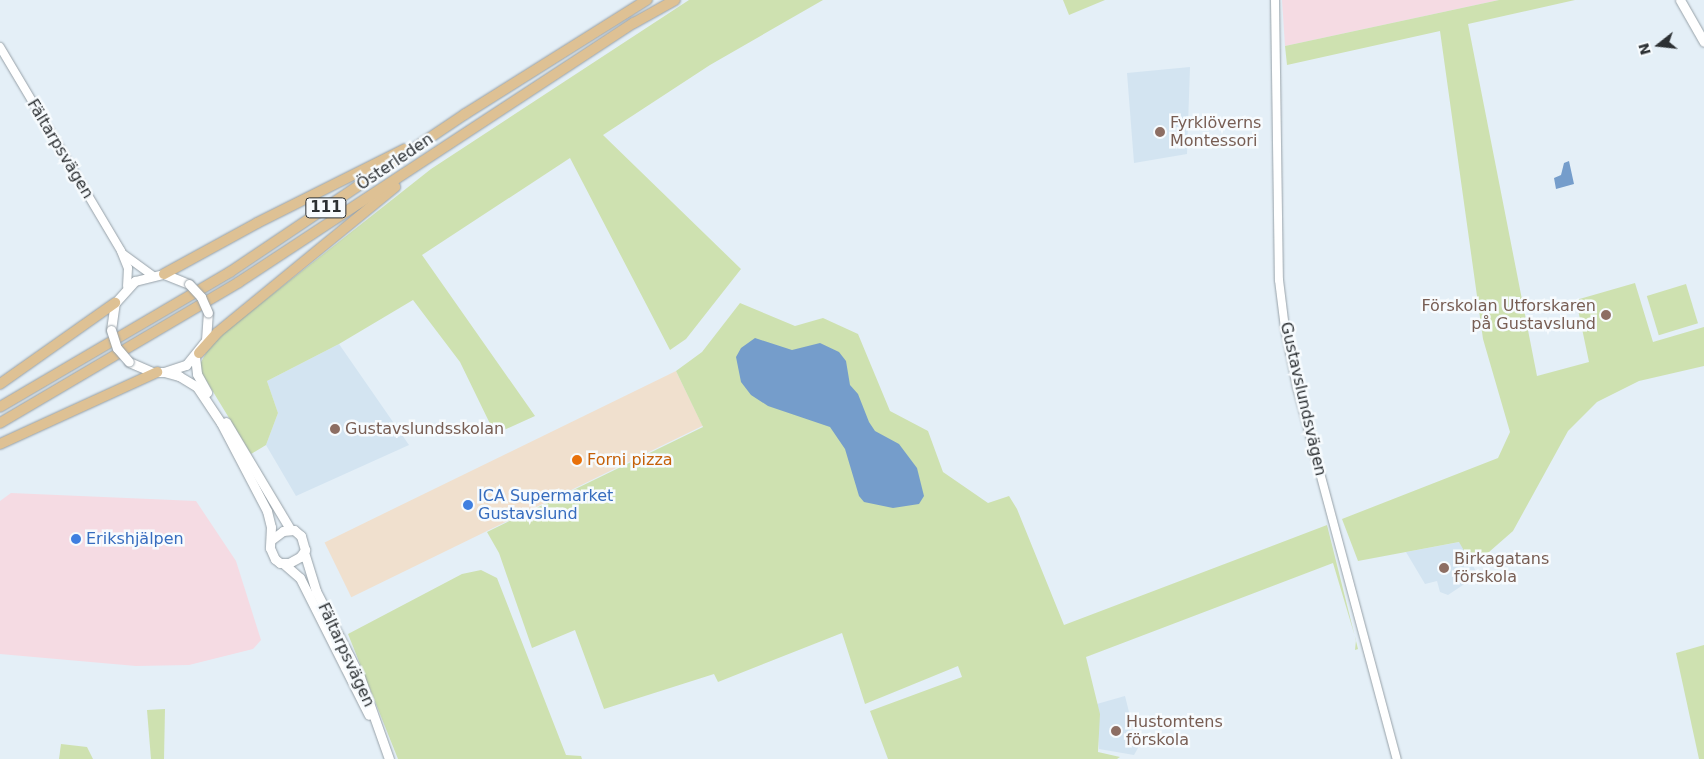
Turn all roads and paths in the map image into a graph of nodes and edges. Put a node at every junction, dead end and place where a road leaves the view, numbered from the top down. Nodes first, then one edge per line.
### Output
1 (647, 0) edge
2 (675, 0) edge
3 (1274, 0) edge
4 (1680, 0) edge
5 (1704, 42) edge
6 (0, 47) edge
7 (444, 128) junction
8 (432, 156) junction
9 (121, 252) junction
10 (164, 274) junction
11 (152, 275) junction
12 (128, 286) junction
13 (115, 303) junction
14 (197, 355) junction
15 (161, 372) junction
16 (0, 384) edge
17 (0, 407) edge
18 (0, 423) edge
19 (0, 444) edge
20 (290, 530) junction
21 (270, 540) junction
22 (304, 552) junction
23 (284, 564) junction
24 (388, 759) edge
25 (1397, 759) edge

1 - 7 main road, Österleden / 111
2 - 8 main road, Österleden / 111
3 - 25 street, Gustavslundsvägen
4 - 5 main road
6 - 9 street, Fältarpsvägen
7 - 10 main road
7 - 17 main road, Österleden / 111
8 - 14 main road
8 - 18 main road, Österleden / 111
9 - 11 street, Fältarpsvägen
9 - 12 street, Fältarpsvägen
10 - 11 main road
10 - 14 main road, bridge
11 - 12 main road
12 - 13 main road
13 - 15 main road, bridge
13 - 16 main road
14 - 15 main road
14 - 20 main road
15 - 19 main road
15 - 21 main road
20 - 21 main road
20 - 22 main road
21 - 23 main road
22 - 23 main road
22 - 24 main road, Fältarpsvägen
23 - 24 main road, Fältarpsvägen

